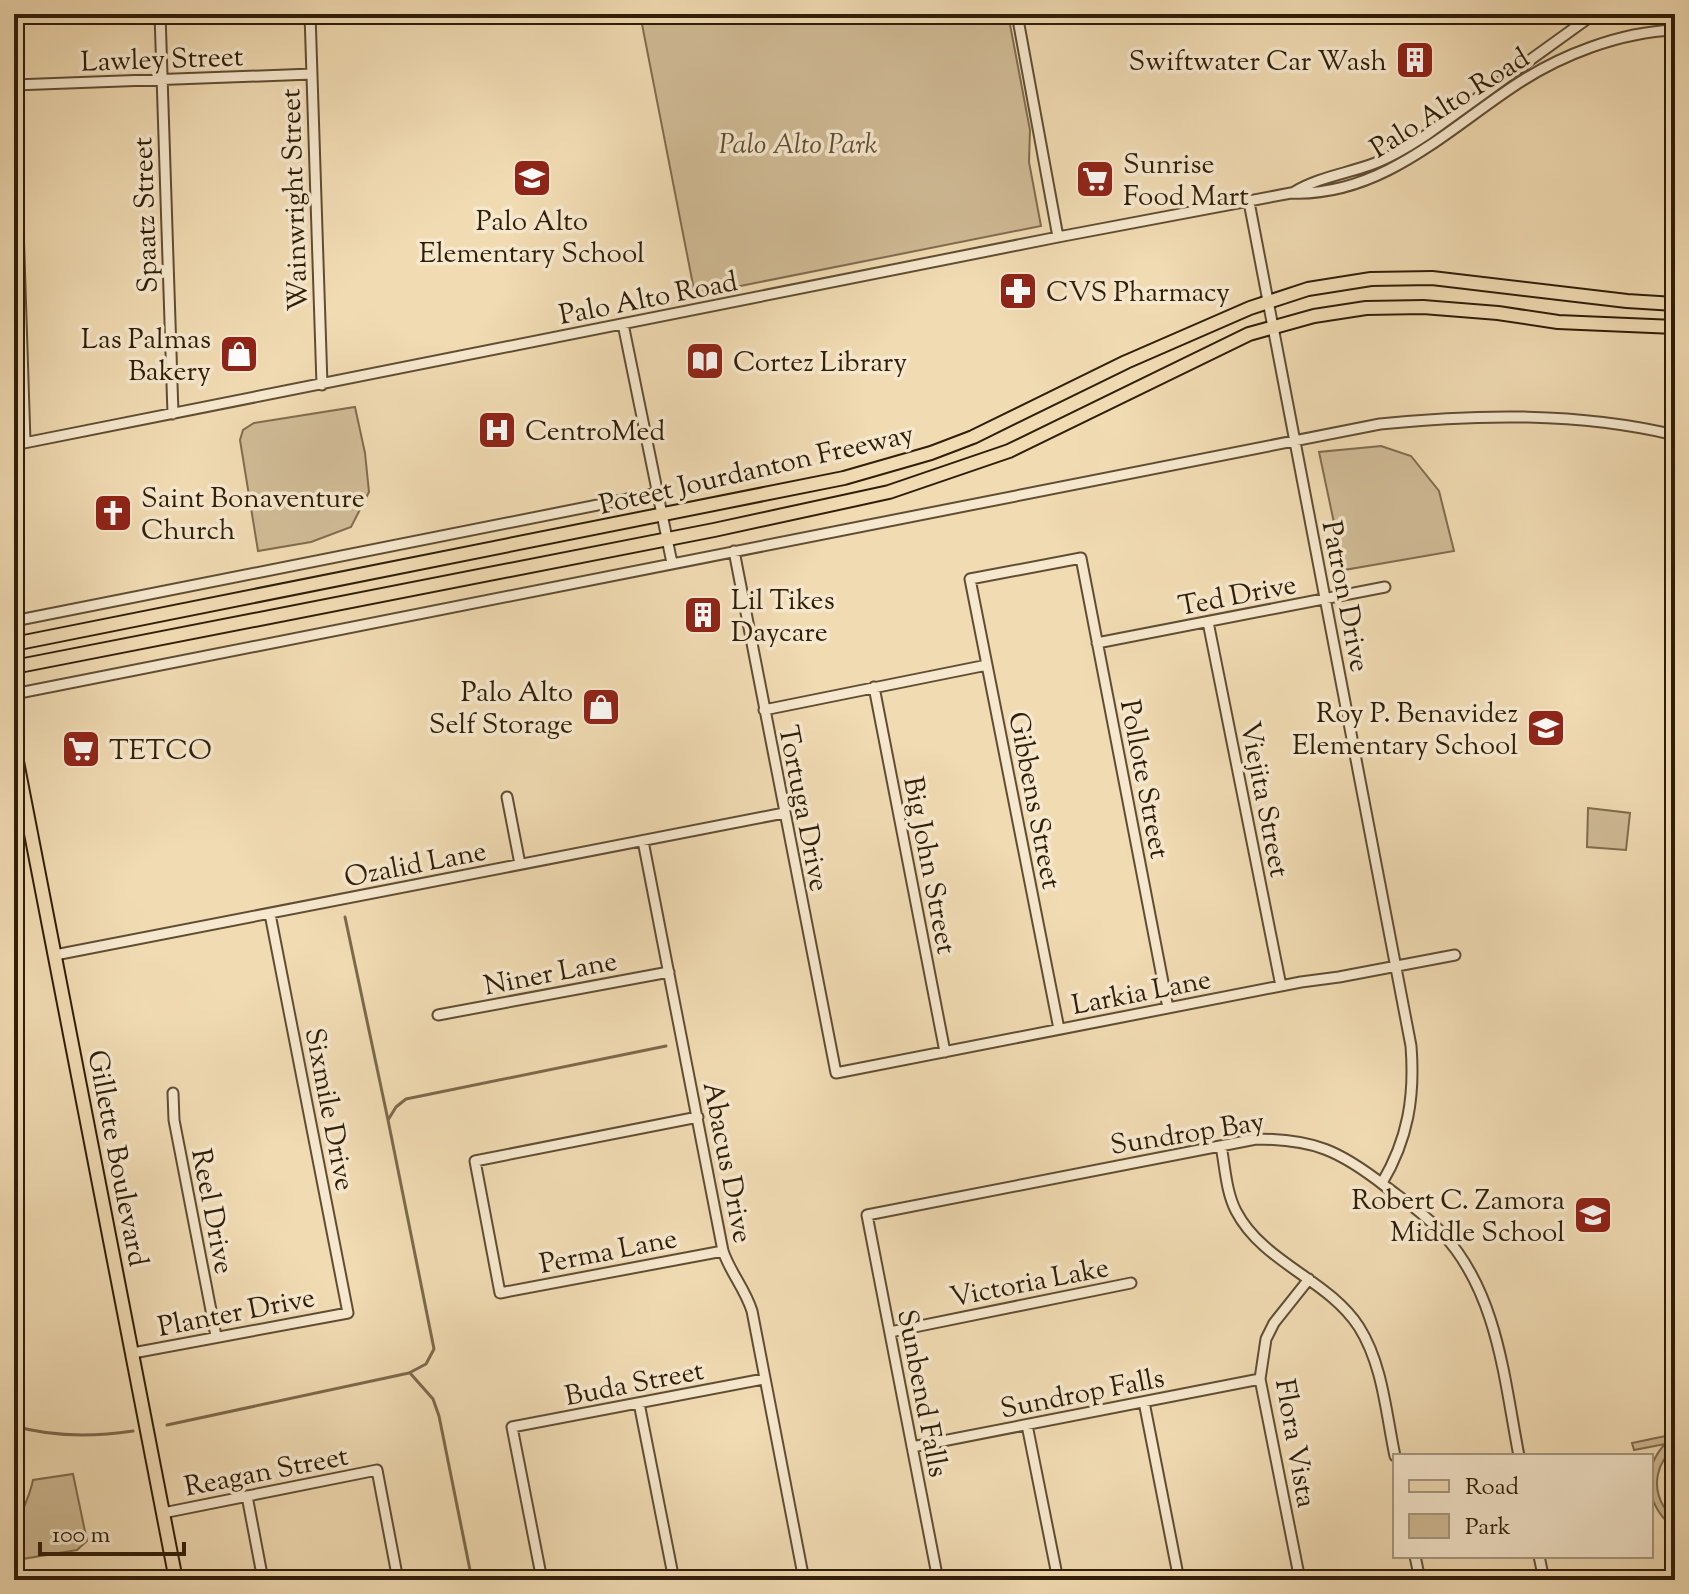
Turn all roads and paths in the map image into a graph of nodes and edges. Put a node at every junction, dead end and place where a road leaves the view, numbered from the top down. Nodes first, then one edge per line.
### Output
1 (160, 14) edge
2 (310, 14) edge
3 (1017, 14) edge
4 (1594, 14) edge
5 (1675, 30) edge
6 (312, 74) junction
7 (162, 79) junction
8 (14, 85) edge
9 (14, 102) edge
10 (1291, 193) junction
11 (1249, 202) junction
12 (1058, 237) junction
13 (1268, 301) junction
14 (1675, 304) edge
15 (623, 324) junction
16 (1273, 326) junction
17 (1675, 327) edge
18 (322, 385) junction
19 (173, 414) junction
20 (1675, 435) edge
21 (1295, 440) junction
22 (25, 442) junction
23 (14, 445) edge
24 (658, 493) junction
25 (663, 516) junction
26 (667, 539) junction
27 (734, 551) junction
28 (672, 563) junction
29 (970, 579) joint
30 (1385, 587) dead end
31 (1325, 600) junction
32 (14, 621) edge
33 (1208, 622) junction
34 (1097, 643) junction
35 (14, 644) edge
36 (987, 665) junction
37 (14, 667) edge
38 (874, 687) junction
39 (14, 694) edge
40 (764, 710) junction
41 (14, 746) edge
42 (507, 797) dead end
43 (784, 813) junction
44 (643, 841) junction
45 (520, 864) junction
46 (270, 914) junction
47 (55, 955) junction
48 (1455, 955) dead end
49 (1396, 966) junction
50 (669, 972) junction
51 (1281, 986) junction
52 (1168, 1008) junction
53 (438, 1015) dead end
54 (1059, 1029) junction
55 (945, 1052) junction
56 (836, 1073) joint
57 (173, 1093) dead end
58 (698, 1117) junction
59 (1221, 1146) junction
60 (1382, 1183) junction
61 (867, 1215) joint
62 (723, 1251) junction
63 (1309, 1279) junction
64 (1131, 1283) dead end
65 (348, 1313) joint
66 (890, 1332) junction
67 (216, 1336) junction
68 (133, 1353) junction
69 (764, 1379) junction
70 (1260, 1379) junction
71 (1144, 1402) junction
72 (639, 1403) junction
73 (1027, 1425) junction
74 (912, 1447) junction
75 (1395, 1454) edge
76 (1519, 1454) edge
77 (247, 1496) junction
78 (163, 1513) junction
79 (1415, 1558) edge
80 (1539, 1558) edge
81 (176, 1580) edge
82 (263, 1580) edge
83 (398, 1580) edge
84 (542, 1580) edge
85 (674, 1580) edge
86 (804, 1580) edge
87 (938, 1580) edge
88 (1058, 1580) edge
89 (1179, 1580) edge
90 (1300, 1580) edge
91 (1420, 1580) edge
92 (1544, 1580) edge

1 - 7 street, Spaatz Street
2 - 6 street, Wainwright Street
3 - 12 street
4 - 10 street, Palo Alto Road
5 - 10 street, Palo Alto Road
6 - 7 street, Lawley Street
6 - 18 street, Wainwright Street
7 - 8 street, Lawley Street
7 - 19 street, Spaatz Street
9 - 22 street
10 - 11 street, Palo Alto Road
11 - 12 street, Palo Alto Road
11 - 13 street, Patron Drive
12 - 15 street, Palo Alto Road
13 - 14 main road, Poteet Jourdanton Freeway
13 - 16 street, Patron Drive
13 - 25 main road, Poteet Jourdanton Freeway
15 - 18 street, Palo Alto Road
15 - 24 street
16 - 17 main road, Poteet Jourdanton Freeway
16 - 21 street, Patron Drive
16 - 26 main road, Poteet Jourdanton Freeway
18 - 19 street, Palo Alto Road
19 - 22 street, Palo Alto Road
20 - 21 street
21 - 27 street
21 - 31 street, Patron Drive
22 - 23 street, Palo Alto Road
24 - 25 street
24 - 32 street, Poteet Jourdanton Freeway
25 - 26 street
25 - 35 main road, Poteet Jourdanton Freeway
26 - 28 street
26 - 37 main road, Poteet Jourdanton Freeway
27 - 28 street
27 - 40 street, Tortuga Drive
28 - 39 street
29 - 34 street, Pollote Street
29 - 36 street, Gibbens Street
30 - 31 street, Ted Drive
31 - 33 street, Ted Drive
31 - 49 street, Patron Drive
33 - 34 street, Ted Drive
33 - 51 street, Viejita Street
34 - 52 street, Pollote Street
36 - 38 street
36 - 54 street, Gibbens Street
38 - 40 street
38 - 55 street, Big John Street
40 - 43 street, Tortuga Drive
41 - 47 main road, Gillette Boulevard
42 - 45 street
43 - 44 street, Ozalid Lane
43 - 56 street, Tortuga Drive
44 - 45 street, Ozalid Lane
44 - 50 street, Abacus Drive
45 - 46 street, Ozalid Lane
46 - 47 street, Ozalid Lane
46 - 65 street, Sixmile Drive
47 - 68 main road, Gillette Boulevard
48 - 49 street, Larkia Lane
49 - 51 street, Larkia Lane
49 - 60 street, Patron Drive
50 - 53 street, Niner Lane
50 - 58 street, Abacus Drive
51 - 52 street, Larkia Lane
52 - 54 street, Larkia Lane
54 - 55 street, Larkia Lane
55 - 56 street, Larkia Lane
57 - 67 street, Reel Drive
58 - 62 street, Abacus Drive
58 - 62 street, Perma Lane
59 - 60 street, Sundrop Bay
59 - 61 street, Sundrop Bay
59 - 63 street
60 - 76 street, Sundrop Bay
61 - 66 street, Sunbend Falls
62 - 69 street, Abacus Drive
63 - 70 street, Flora Vista
63 - 75 street
64 - 66 street, Victoria Lake
65 - 67 street, Planter Drive
66 - 74 street, Sunbend Falls
67 - 68 street, Planter Drive
68 - 78 main road, Gillette Boulevard
69 - 72 street, Buda Street
69 - 86 street, Abacus Drive
70 - 71 street, Sundrop Falls
70 - 90 street, Flora Vista
71 - 73 street, Sundrop Falls
71 - 89 street
72 - 84 street, Buda Street
72 - 85 street
73 - 74 street, Sundrop Falls
73 - 88 street
74 - 87 street, Sunbend Falls
77 - 78 street, Reagan Street
77 - 82 street
77 - 83 street, Reagan Street
78 - 81 main road, Gillette Boulevard
79 - 91 street
80 - 92 street

